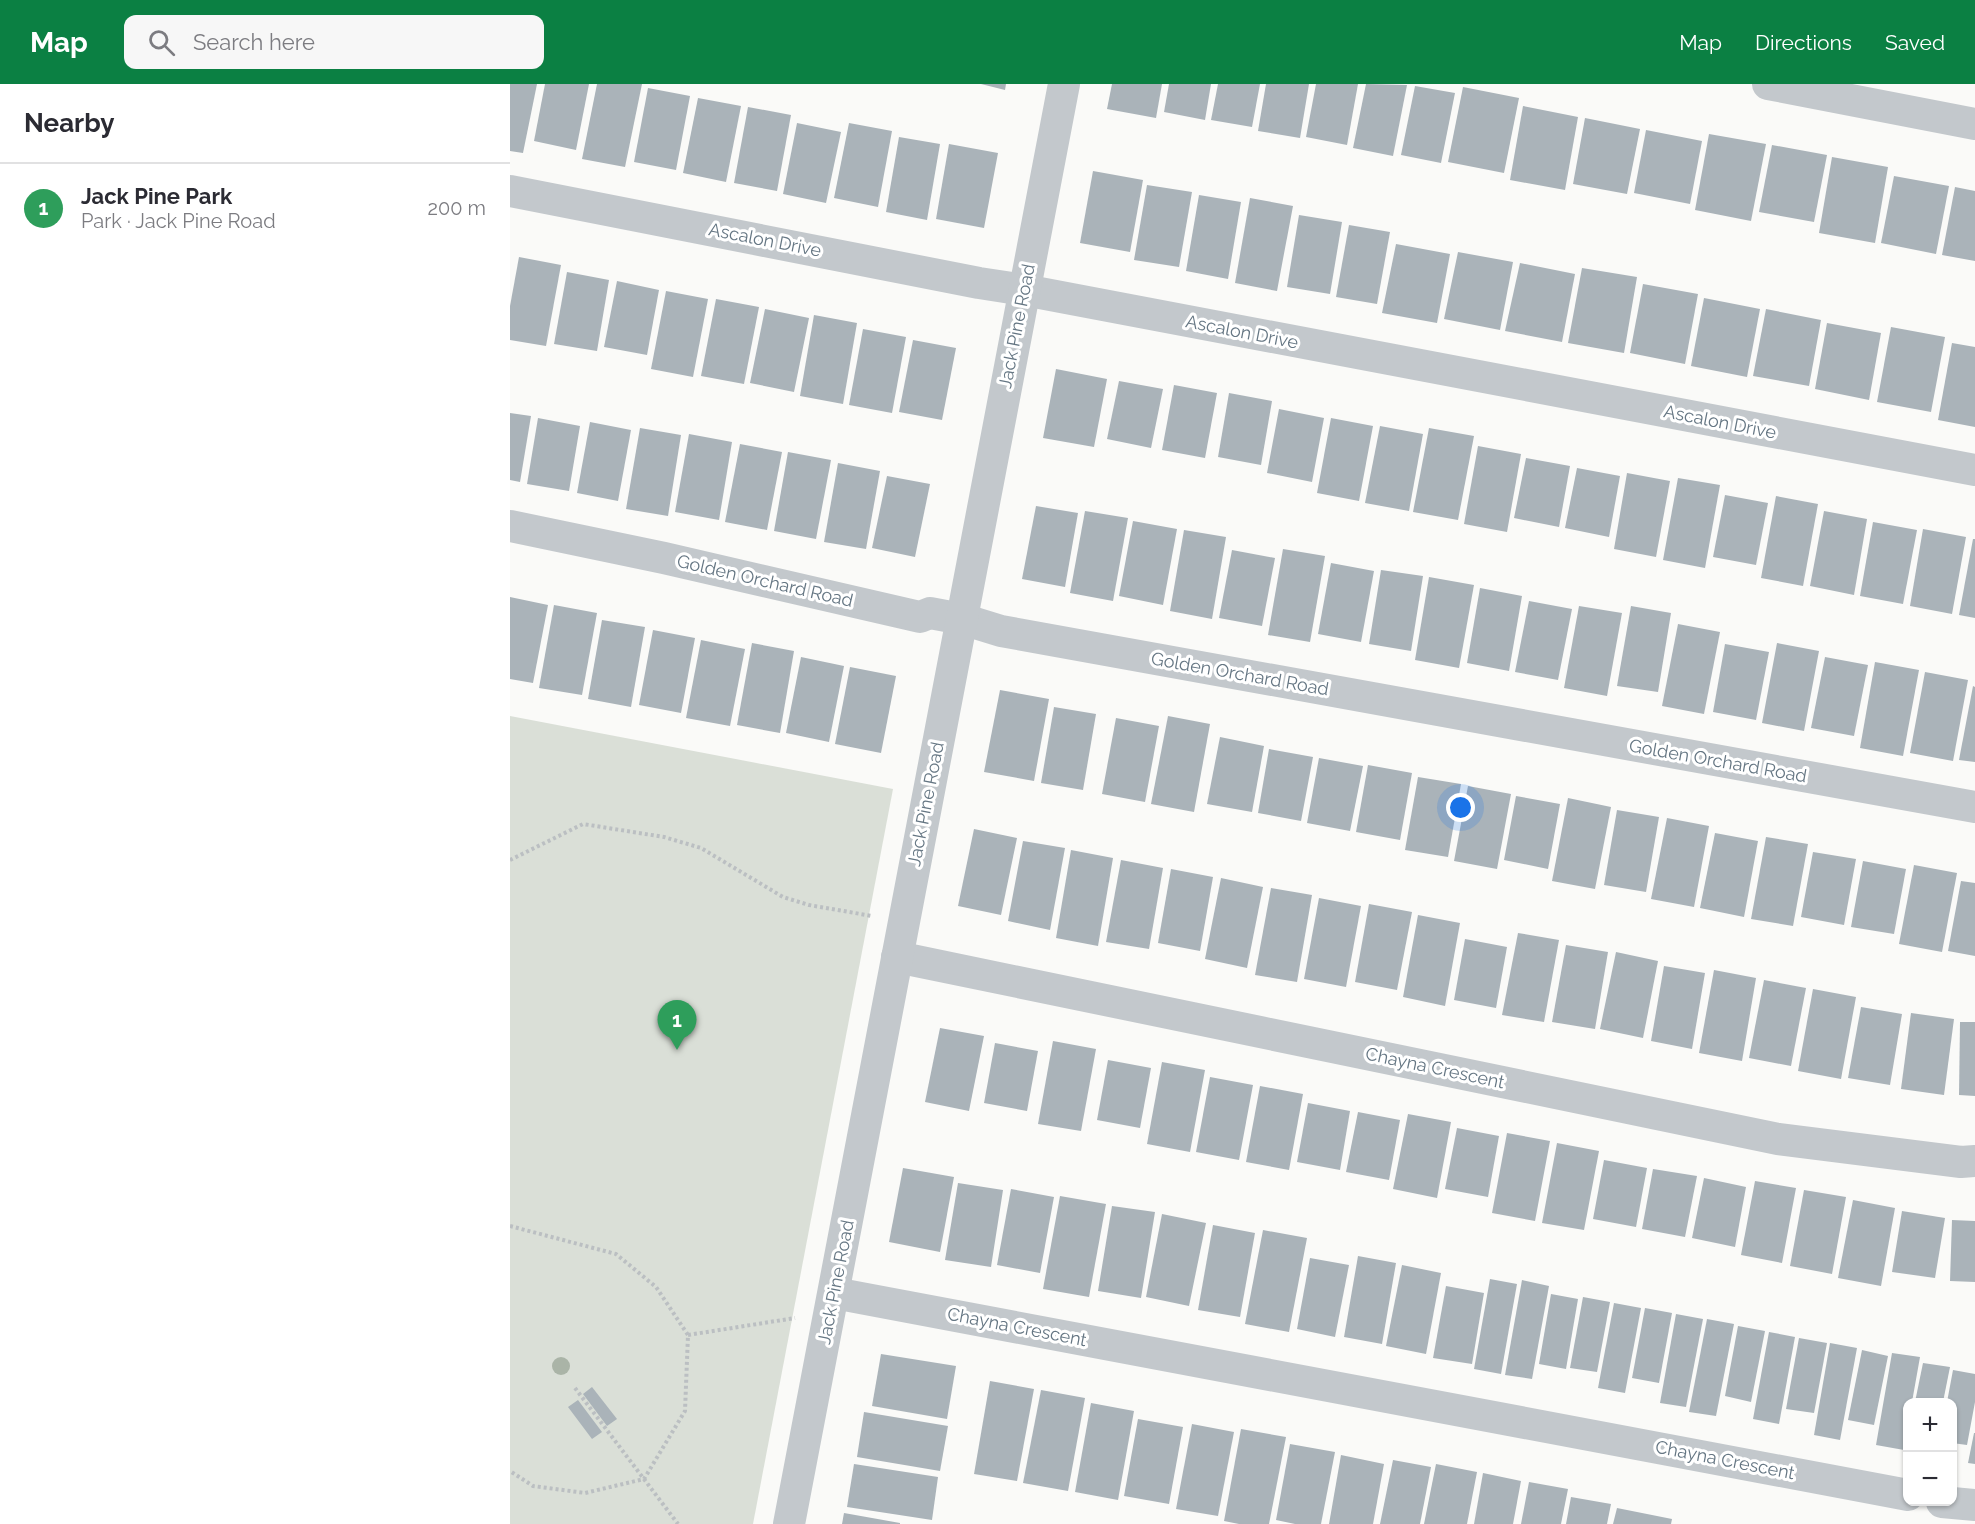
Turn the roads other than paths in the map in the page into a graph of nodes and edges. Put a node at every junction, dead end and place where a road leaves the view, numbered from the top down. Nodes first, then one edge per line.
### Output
1 (1064, 84) edge
2 (1768, 84) edge
3 (1975, 124) edge
4 (510, 190) edge
5 (1024, 290) junction
6 (1975, 471) edge
7 (510, 526) edge
8 (962, 619) junction
9 (1975, 807) edge
10 (897, 957) junction
11 (1975, 1161) edge
12 (834, 1293) junction
13 (1903, 1494) edge
14 (1957, 1504) edge
15 (1975, 1506) edge
16 (789, 1524) edge

1 - 5 street, Jack Pine Road
2 - 3 street
4 - 5 street, Ascalon Drive
5 - 6 street, Ascalon Drive
5 - 8 street, Jack Pine Road
7 - 8 street, Golden Orchard Road
8 - 9 street, Golden Orchard Road
8 - 10 street, Jack Pine Road
10 - 11 street, Chayna Crescent
10 - 12 street, Jack Pine Road
12 - 13 street, Chayna Crescent
12 - 16 street, Jack Pine Road
14 - 15 street

